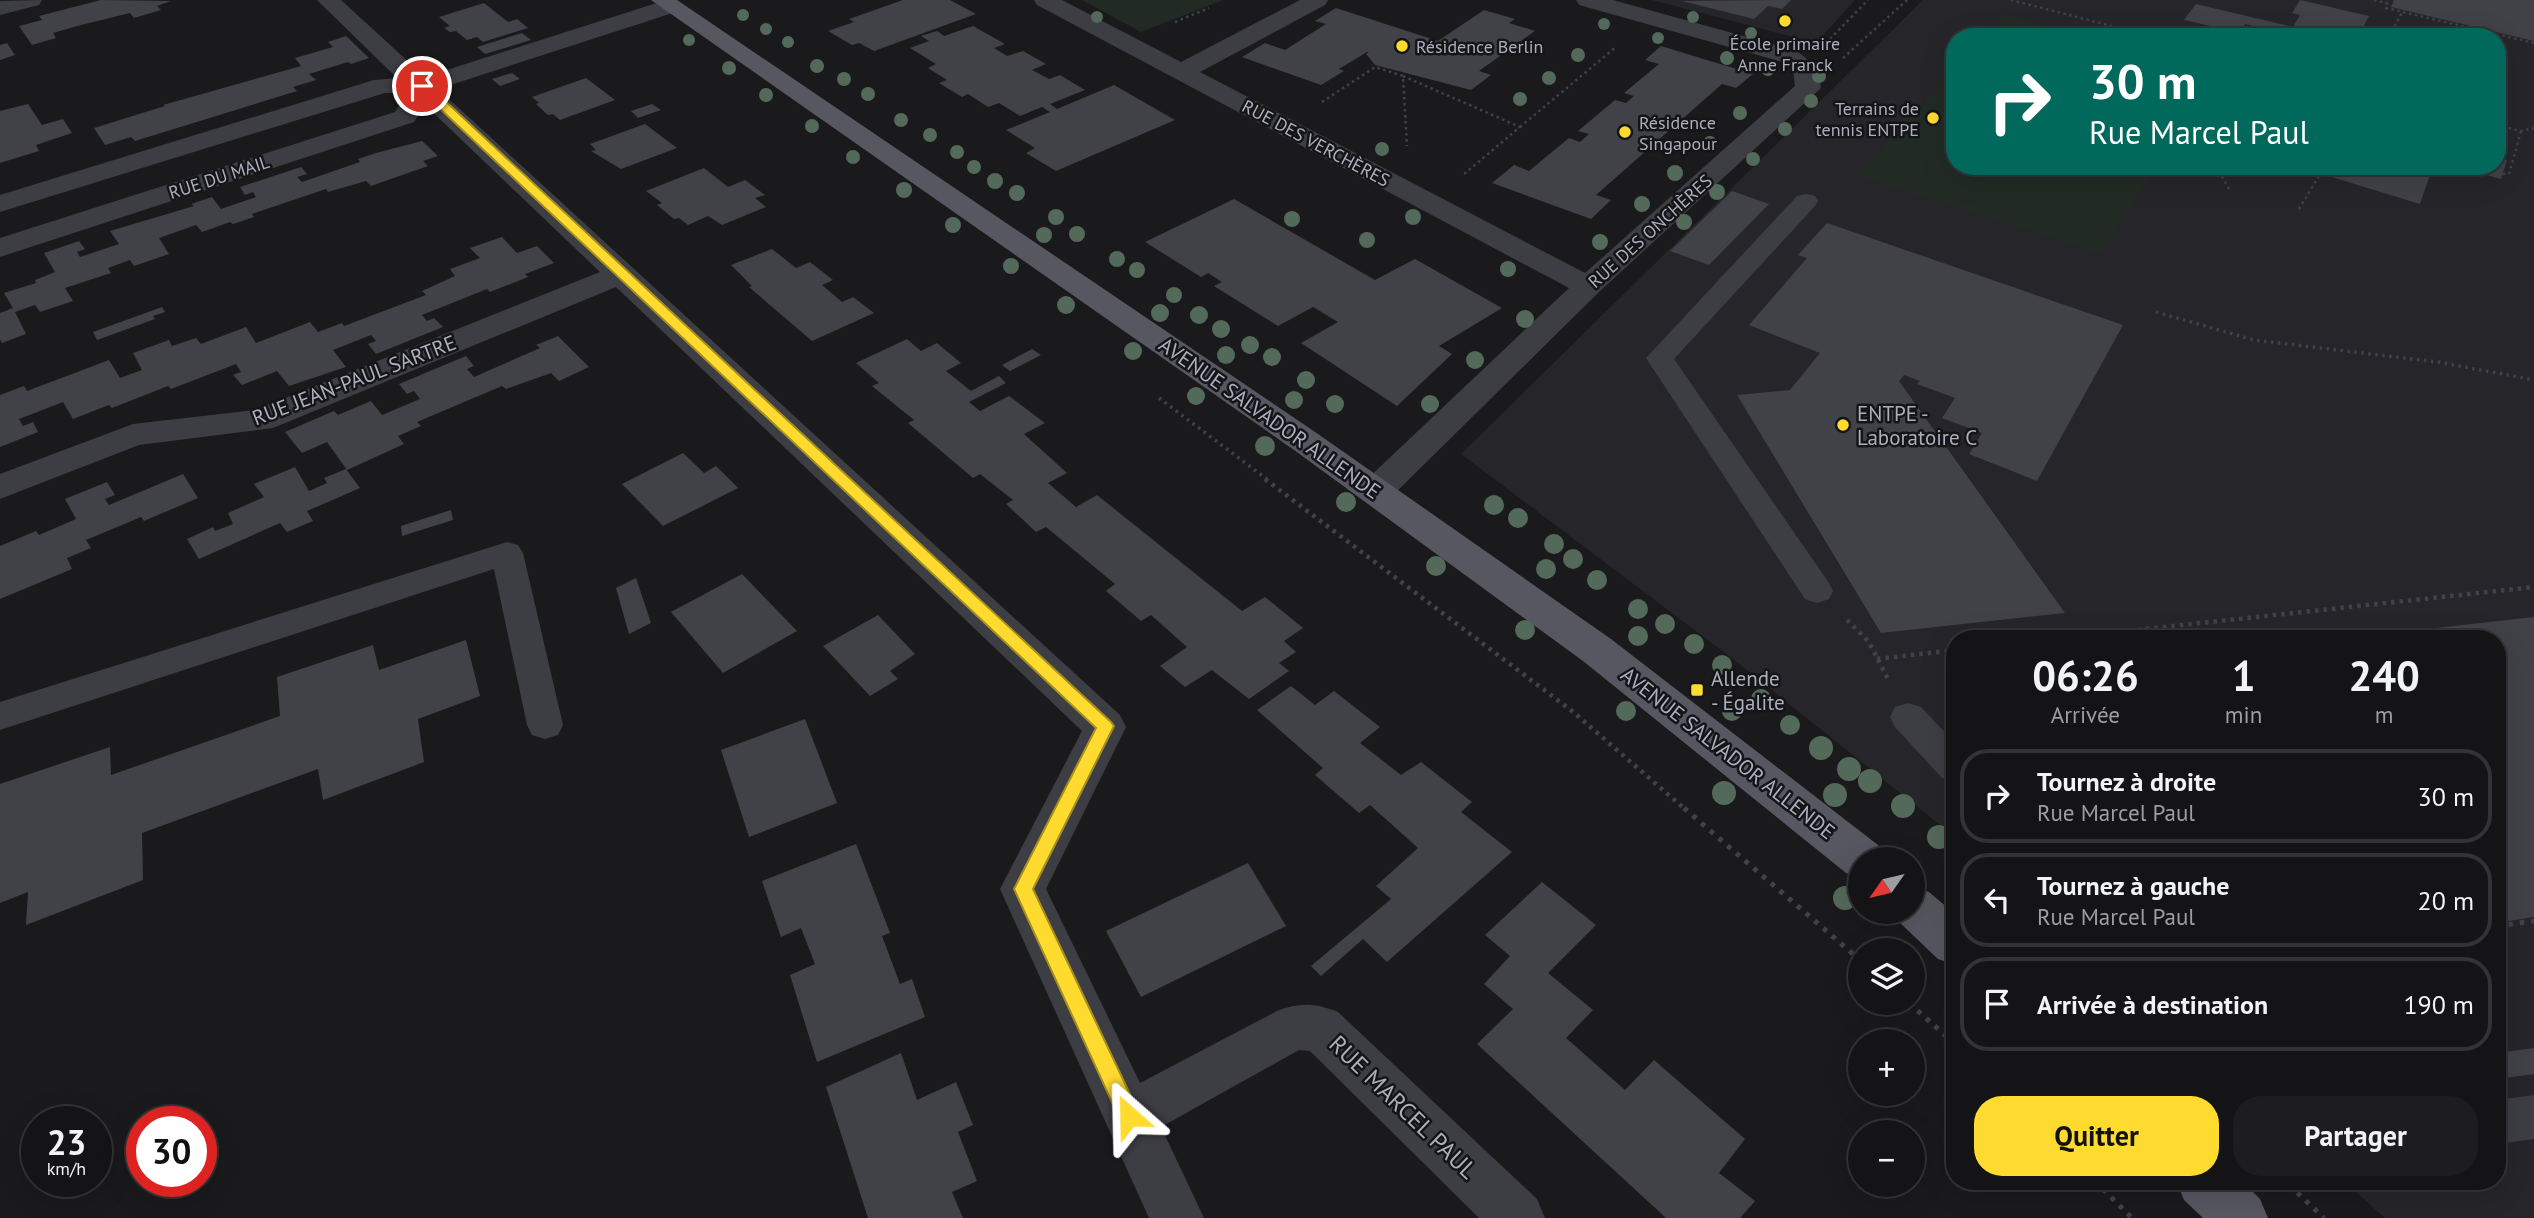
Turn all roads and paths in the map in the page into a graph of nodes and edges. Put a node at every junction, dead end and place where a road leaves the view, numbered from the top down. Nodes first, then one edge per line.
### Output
1 (31, 0) edge
2 (328, 0) edge
3 (1045, 0) edge
4 (1317, 0) edge
5 (1587, 0) edge
6 (1868, 0) edge
7 (1906, 0) edge
8 (2011, 0) edge
9 (2374, 0) edge
10 (667, 3) edge
11 (0, 8) edge
12 (2402, 12) junction
13 (1652, 18) junction
14 (2119, 28) edge
15 (2394, 28) edge
16 (2470, 28) edge
17 (2506, 36) edge
18 (2534, 43) edge
19 (1788, 56) junction
20 (1181, 72) junction
21 (1403, 76) junction
22 (422, 86) junction
23 (1808, 88) junction
24 (1285, 126) junction
25 (1520, 127) junction
26 (2506, 127) edge
27 (2534, 128) edge
28 (2521, 131) junction
29 (2506, 174) edge
30 (2221, 175) edge
31 (2319, 175) edge
32 (2229, 189) dead end
33 (1420, 197) junction
34 (1805, 201) dead end
35 (0, 204) edge
36 (2299, 209) dead end
37 (0, 247) edge
38 (622, 274) junction
39 (1588, 286) junction
40 (2156, 312) dead end
41 (2534, 380) edge
42 (1154, 394) dead end
43 (0, 487) edge
44 (1376, 491) junction
45 (2534, 587) edge
46 (1817, 591) joint
47 (2130, 630) edge
48 (1946, 651) edge
49 (1877, 659) junction
50 (0, 716) edge
51 (1908, 717) joint
52 (545, 725) dead end
53 (1946, 757) edge
54 (1848, 849) edge
55 (1925, 917) edge
56 (2534, 921) edge
57 (2506, 925) edge
58 (1946, 936) edge
59 (1848, 950) edge
60 (1922, 1015) edge
61 (1946, 1036) edge
62 (1129, 1116) junction
63 (2534, 1117) edge
64 (2506, 1121) edge
65 (2104, 1190) edge
66 (2212, 1190) edge
67 (2295, 1190) edge
68 (1177, 1218) edge
69 (1518, 1218) edge
70 (2132, 1218) edge
71 (2241, 1218) edge
72 (2324, 1218) edge

1 - 11 street
2 - 22 street
3 - 20 street, RUE DES VERCHÈRES
4 - 20 street
5 - 13 street
6 - 19 path
7 - 23 path
8 - 14 path
9 - 12 path
10 - 22 street, RUE DU MAIL
10 - 44 main road, AVENUE SALVADOR ALLENDE
12 - 15 path
12 - 16 path
13 - 19 street
13 - 25 path
17 - 18 path
19 - 23 street
20 - 24 street, RUE DES VERCHÈRES
21 - 24 path
21 - 25 path
21 - 33 path
22 - 35 street, RUE DU MAIL
22 - 37 street, RUE DU MAIL
22 - 38 street
23 - 39 street, RUE DES ONCHÈRES
24 - 33 street, RUE DES VERCHÈRES
25 - 33 path
26 - 28 path
27 - 28 path
28 - 29 path
30 - 32 path
31 - 36 path
33 - 39 street, RUE DES VERCHÈRES
34 - 46 lane
38 - 43 street, RUE JEAN-PAUL SARTRE
38 - 62 street
39 - 44 street, RUE DES ONCHÈRES
40 - 41 path
42 - 59 path
44 - 54 main road, AVENUE SALVADOR ALLENDE
45 - 47 path
46 - 49 path
48 - 49 path
49 - 51 path
50 - 52 lane
51 - 53 lane
55 - 58 main road
56 - 57 path
60 - 61 path
62 - 68 street
62 - 69 street, RUE MARCEL PAUL
63 - 64 lane
65 - 70 path
66 - 71 main road
67 - 72 path

